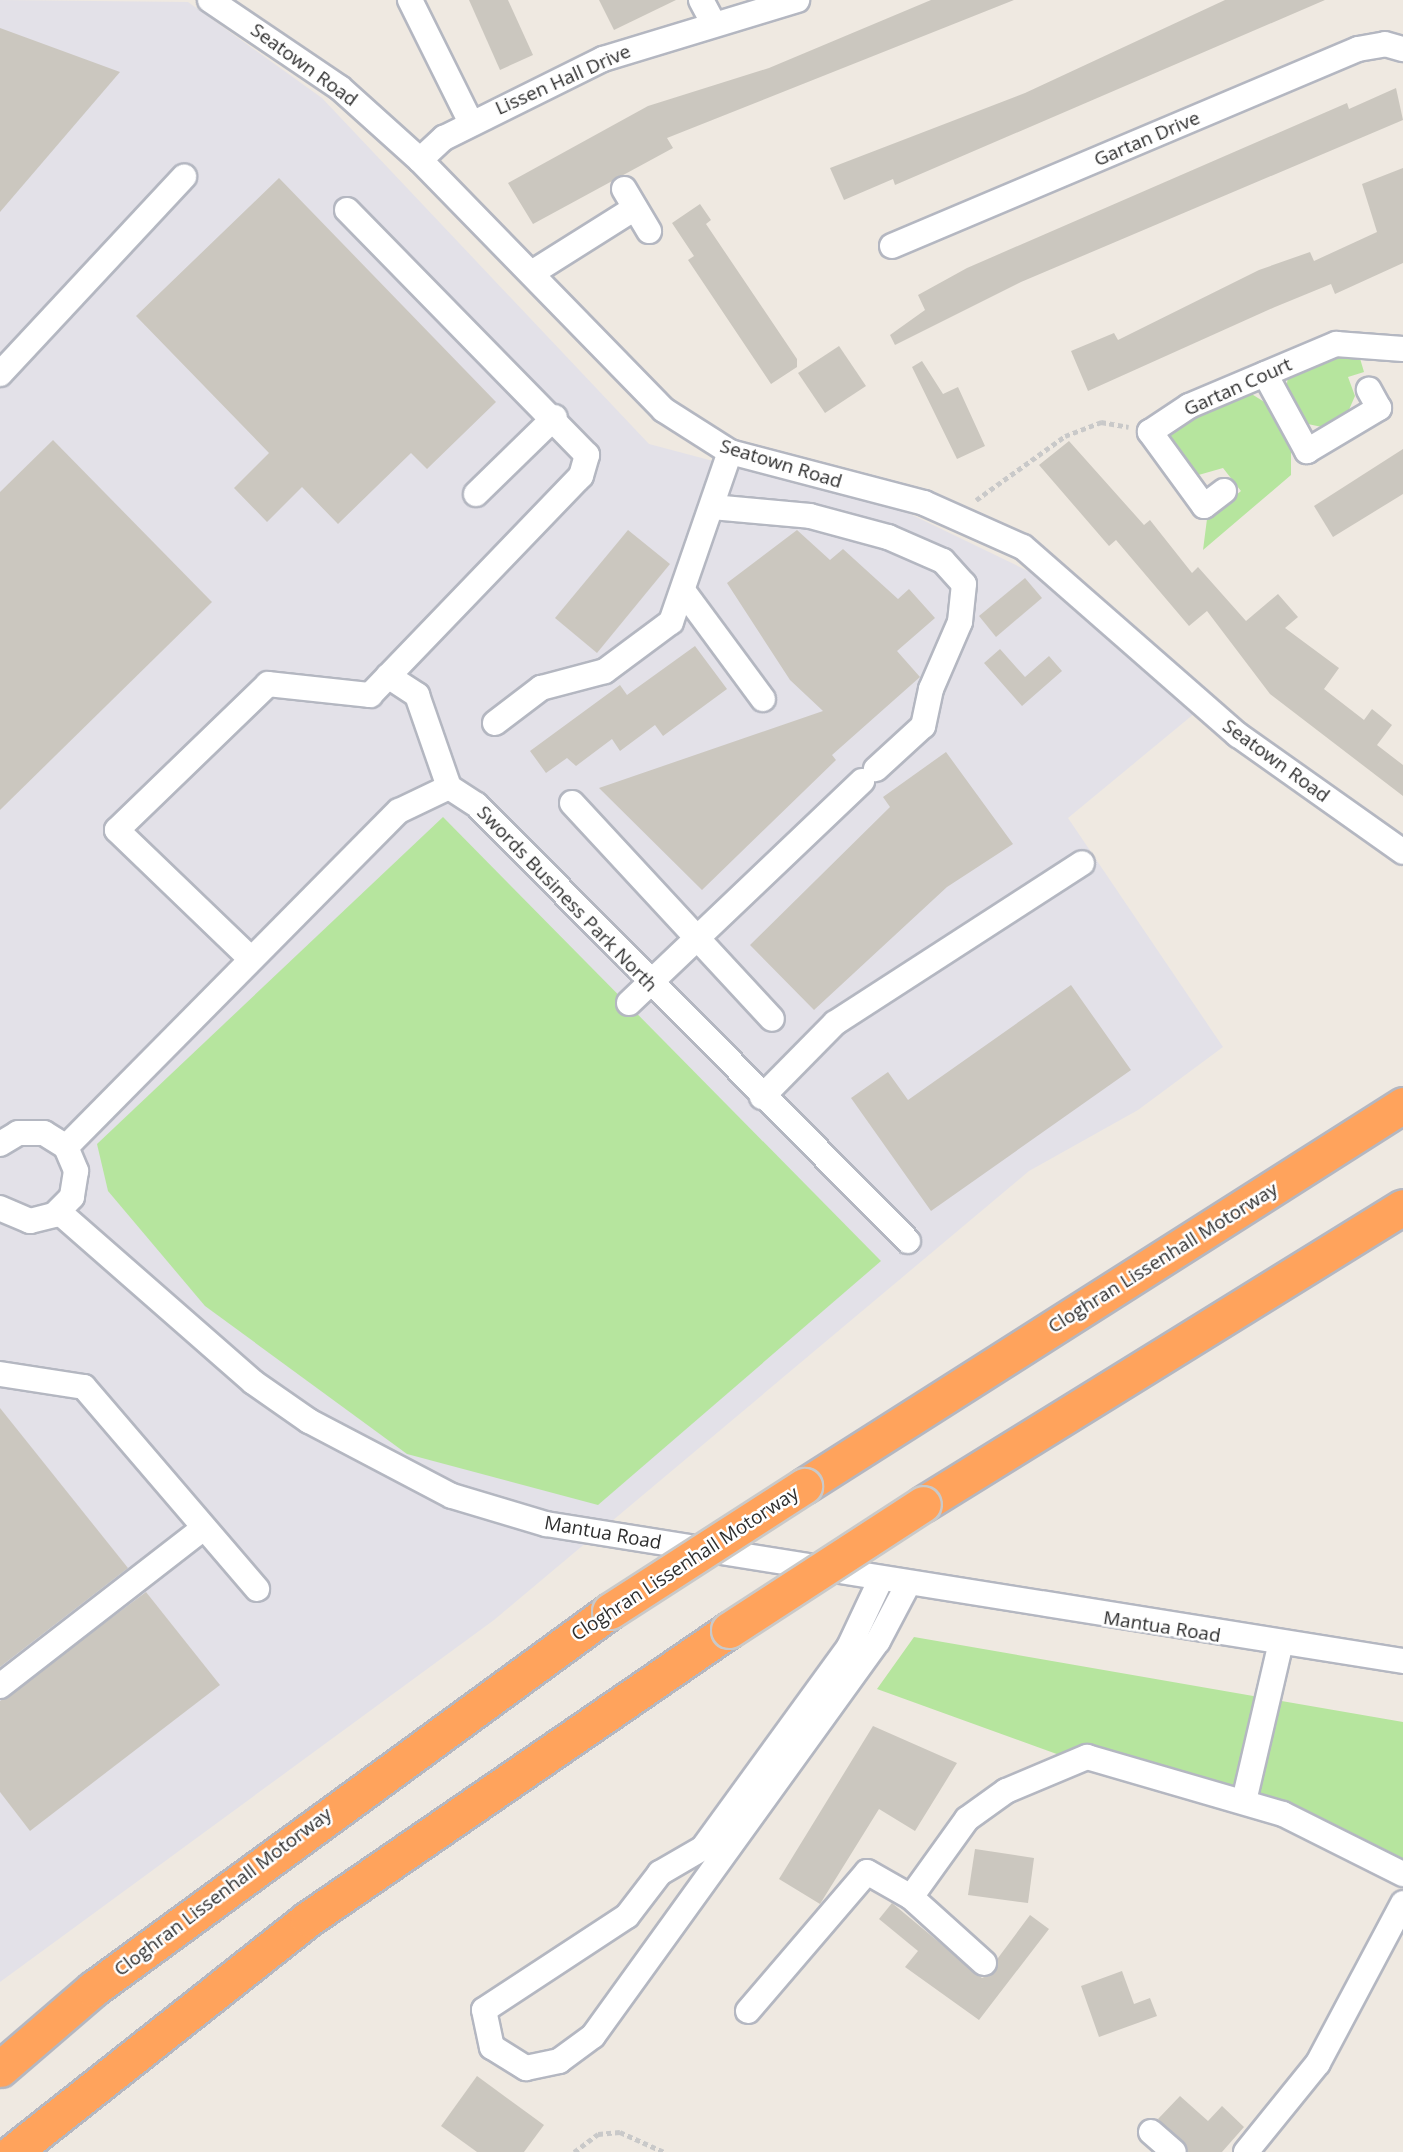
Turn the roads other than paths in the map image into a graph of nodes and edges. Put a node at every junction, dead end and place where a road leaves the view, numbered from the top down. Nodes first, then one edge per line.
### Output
1 (210, 0) edge
2 (410, 0) edge
3 (797, 0) edge
4 (707, 10) edge
5 (1403, 49) edge
6 (471, 123) junction
7 (420, 160) junction
8 (184, 177) dead end
9 (347, 210) dead end
10 (649, 231) dead end
11 (892, 246) dead end
12 (535, 271) junction
13 (1403, 349) edge
14 (0, 374) edge
15 (1265, 374) junction
16 (1369, 390) dead end
17 (555, 417) junction
18 (730, 452) junction
19 (1224, 491) dead end
20 (476, 494) dead end
21 (712, 507) junction
22 (684, 592) junction
23 (388, 676) junction
24 (762, 699) dead end
25 (495, 723) dead end
26 (449, 787) junction
27 (572, 803) dead end
28 (1403, 852) edge
29 (1082, 863) dead end
30 (698, 939) junction
31 (251, 959) junction
32 (649, 985) junction
33 (629, 1003) dead end
34 (772, 1019) dead end
35 (762, 1097) junction
36 (1403, 1105) edge
37 (0, 1144) edge
38 (66, 1147) junction
39 (1403, 1207) edge
40 (0, 1208) edge
41 (59, 1212) junction
42 (908, 1241) dead end
43 (0, 1374) edge
44 (204, 1528) junction
45 (880, 1581) junction
46 (907, 1586) junction
47 (257, 1589) dead end
48 (1280, 1646) junction
49 (1403, 1661) edge
50 (0, 1686) edge
51 (1244, 1801) junction
52 (1403, 1874) edge
53 (911, 1897) junction
54 (1403, 1903) edge
55 (984, 1963) dead end
56 (748, 2011) dead end
57 (0, 2069) edge
58 (1152, 2132) dead end
59 (13, 2152) edge
60 (1174, 2152) edge
61 (1246, 2152) edge

1 - 7 street, Seatown Road
2 - 6 street
3 - 4 street, Lissen Hall Drive
4 - 6 street, Lissen Hall Drive
5 - 11 street, Gartan Drive
6 - 7 street, Lissen Hall Drive
7 - 12 street, Seatown Road
8 - 14 street
9 - 17 street
10 - 12 street
12 - 18 street, Seatown Road
13 - 15 street, Gartan Court
15 - 16 street
15 - 19 street, Gartan Court
17 - 20 street
17 - 23 street
18 - 21 street
18 - 28 street, Seatown Road
21 - 22 street
21 - 30 street
22 - 24 street
22 - 25 street
23 - 26 street
23 - 31 street
26 - 31 street
26 - 32 street, Swords Business Park North
27 - 30 street
29 - 35 street
30 - 32 street
30 - 34 street
31 - 38 street
32 - 33 street
32 - 35 street, Swords Business Park North
35 - 42 street, Swords Business Park North
36 - 57 highway, Cloghran Lissenhall Motorway, bridge
37 - 38 street
38 - 41 street
39 - 59 highway, bridge
40 - 41 street
41 - 45 street, Mantua Road
43 - 44 street
44 - 47 street
44 - 50 street
45 - 46 street, Mantua Road
45 - 46 street
46 - 48 street, Mantua Road
48 - 49 street, Mantua Road
48 - 51 street
51 - 52 street
51 - 53 street
53 - 55 street
53 - 56 street
54 - 61 street
58 - 60 street

